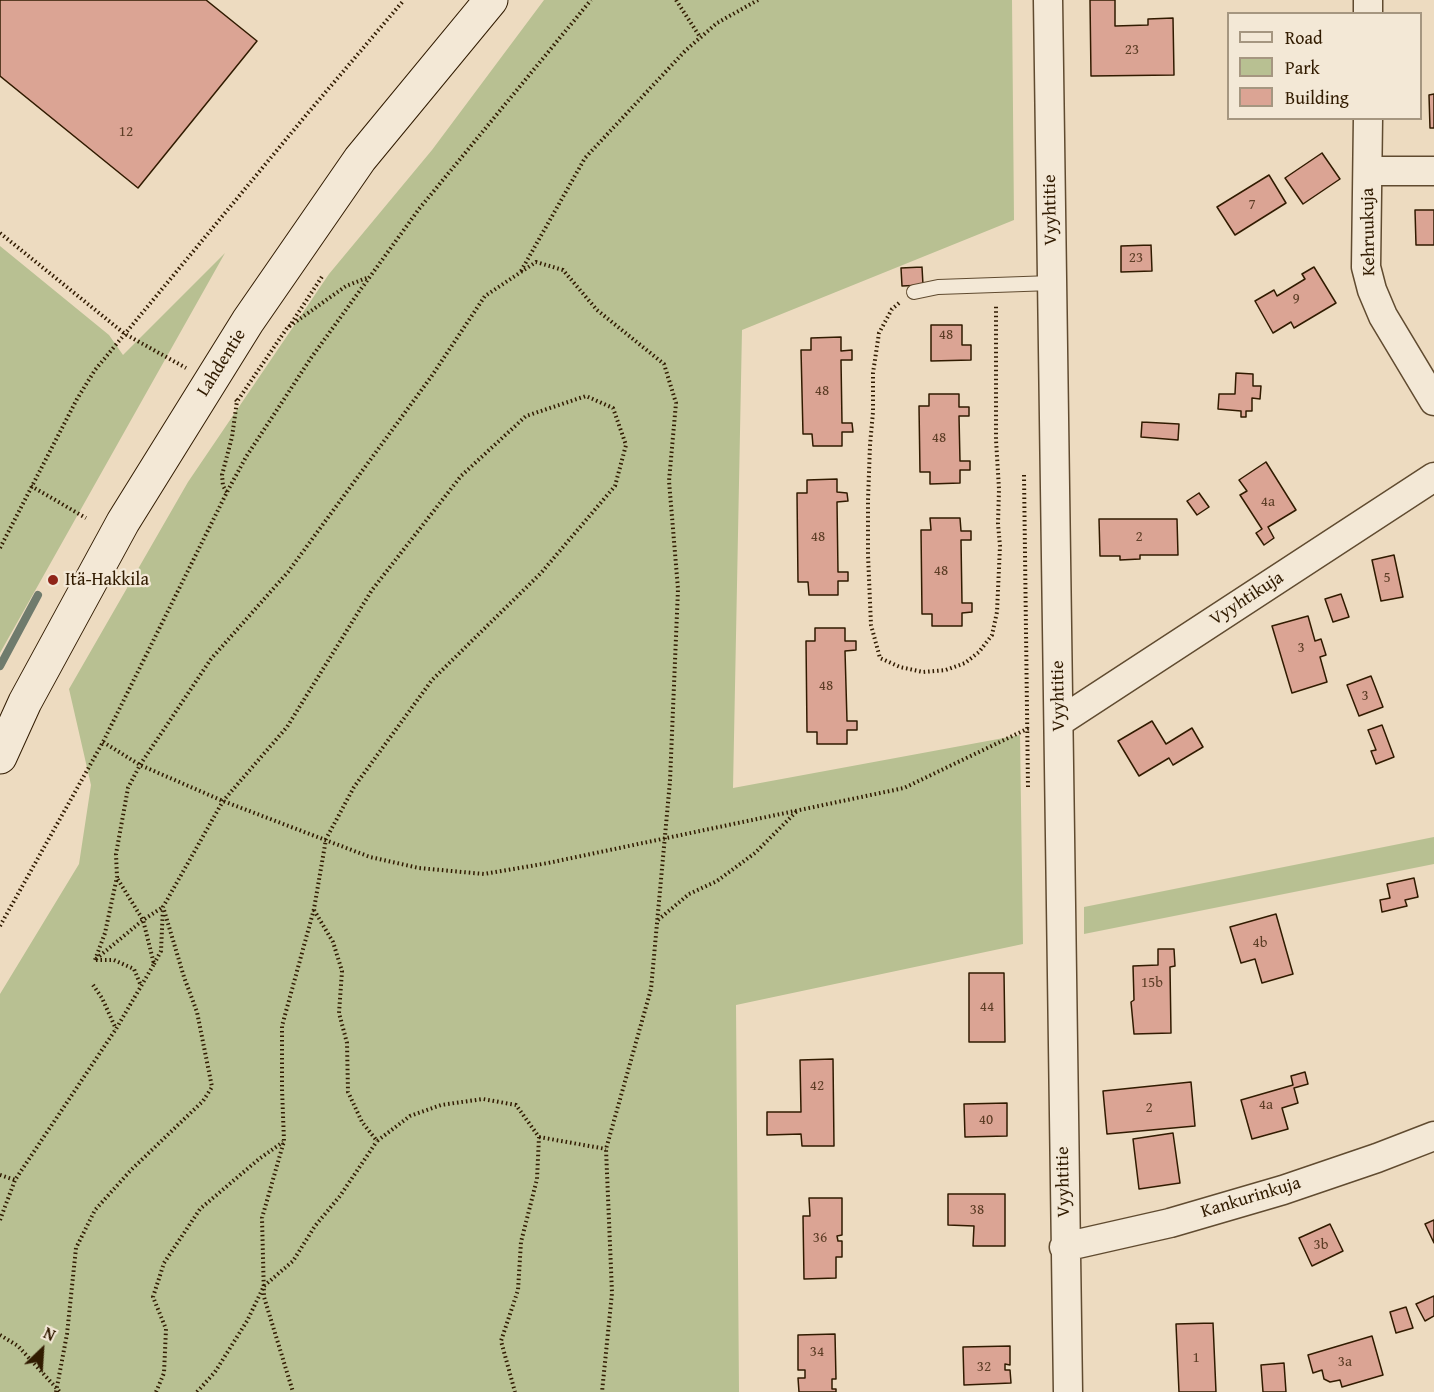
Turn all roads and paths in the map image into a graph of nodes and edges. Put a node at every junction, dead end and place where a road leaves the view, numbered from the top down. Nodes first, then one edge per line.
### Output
1 (404, 0) edge
2 (491, 0) edge
3 (591, 0) edge
4 (676, 0) edge
5 (758, 0) edge
6 (1048, 0) edge
7 (700, 37) junction
8 (1368, 120) edge
9 (1368, 171) junction
10 (1434, 171) edge
11 (0, 233) edge
12 (520, 272) junction
13 (323, 274) dead end
14 (369, 277) junction
15 (1052, 283) junction
16 (996, 286) junction
17 (914, 292) joint
18 (287, 328) junction
19 (125, 334) junction
20 (237, 400) dead end
21 (1434, 401) edge
22 (1434, 477) edge
23 (31, 486) junction
24 (86, 518) dead end
25 (0, 548) edge
26 (1059, 722) junction
27 (1027, 728) dead end
28 (103, 742) junction
29 (0, 757) edge
30 (140, 765) junction
31 (223, 801) junction
32 (797, 811) junction
33 (663, 838) junction
34 (326, 839) junction
35 (117, 877) junction
36 (163, 907) junction
37 (314, 909) junction
38 (143, 920) junction
39 (657, 921) junction
40 (0, 926) edge
41 (95, 960) junction
42 (154, 964) junction
43 (93, 985) dead end
44 (141, 986) junction
45 (116, 1029) junction
46 (1434, 1136) edge
47 (539, 1137) junction
48 (284, 1141) junction
49 (377, 1141) junction
50 (606, 1149) junction
51 (0, 1175) edge
52 (15, 1180) junction
53 (0, 1220) edge
54 (1064, 1247) junction
55 (264, 1286) junction
56 (0, 1335) edge
57 (57, 1391) edge
58 (156, 1392) edge
59 (197, 1392) edge
60 (292, 1392) edge
61 (515, 1392) edge
62 (602, 1392) edge
63 (1068, 1392) edge

1 - 19 path
2 - 29 main road, Lahdentie
3 - 14 path
4 - 7 path
5 - 7 path
6 - 15 street, Vyyhtitie
7 - 12 path
8 - 9 street, Kehruukuja
9 - 10 street
9 - 21 street, Kehruukuja
11 - 19 path
12 - 30 path
12 - 33 path
13 - 18 path
14 - 18 path
14 - 28 path
15 - 16 lane
15 - 26 street, Vyyhtitie
16 - 17 lane
16 - 17 path
18 - 20 path
19 - 23 path
22 - 26 street, Vyyhtikuja
23 - 24 path
23 - 25 path
26 - 54 street, Vyyhtitie
27 - 32 path
28 - 30 path
28 - 40 path
30 - 31 path
30 - 35 path
31 - 34 path
31 - 34 path
31 - 36 path
32 - 33 path
32 - 39 path
33 - 34 path
33 - 39 path
34 - 37 path
35 - 38 path
35 - 41 path
36 - 38 path
36 - 42 path
36 - 57 path
37 - 48 path
37 - 49 path
38 - 41 path
38 - 42 path
39 - 50 path
41 - 44 path
42 - 44 path
43 - 45 path
44 - 45 path
45 - 52 path
46 - 54 street, Kankurinkuja
47 - 49 path
47 - 50 path
47 - 61 path
48 - 55 path
48 - 58 path
49 - 55 path
50 - 62 path
51 - 52 path
52 - 53 path
54 - 63 street, Vyyhtitie
55 - 59 path
55 - 60 path
56 - 57 path

